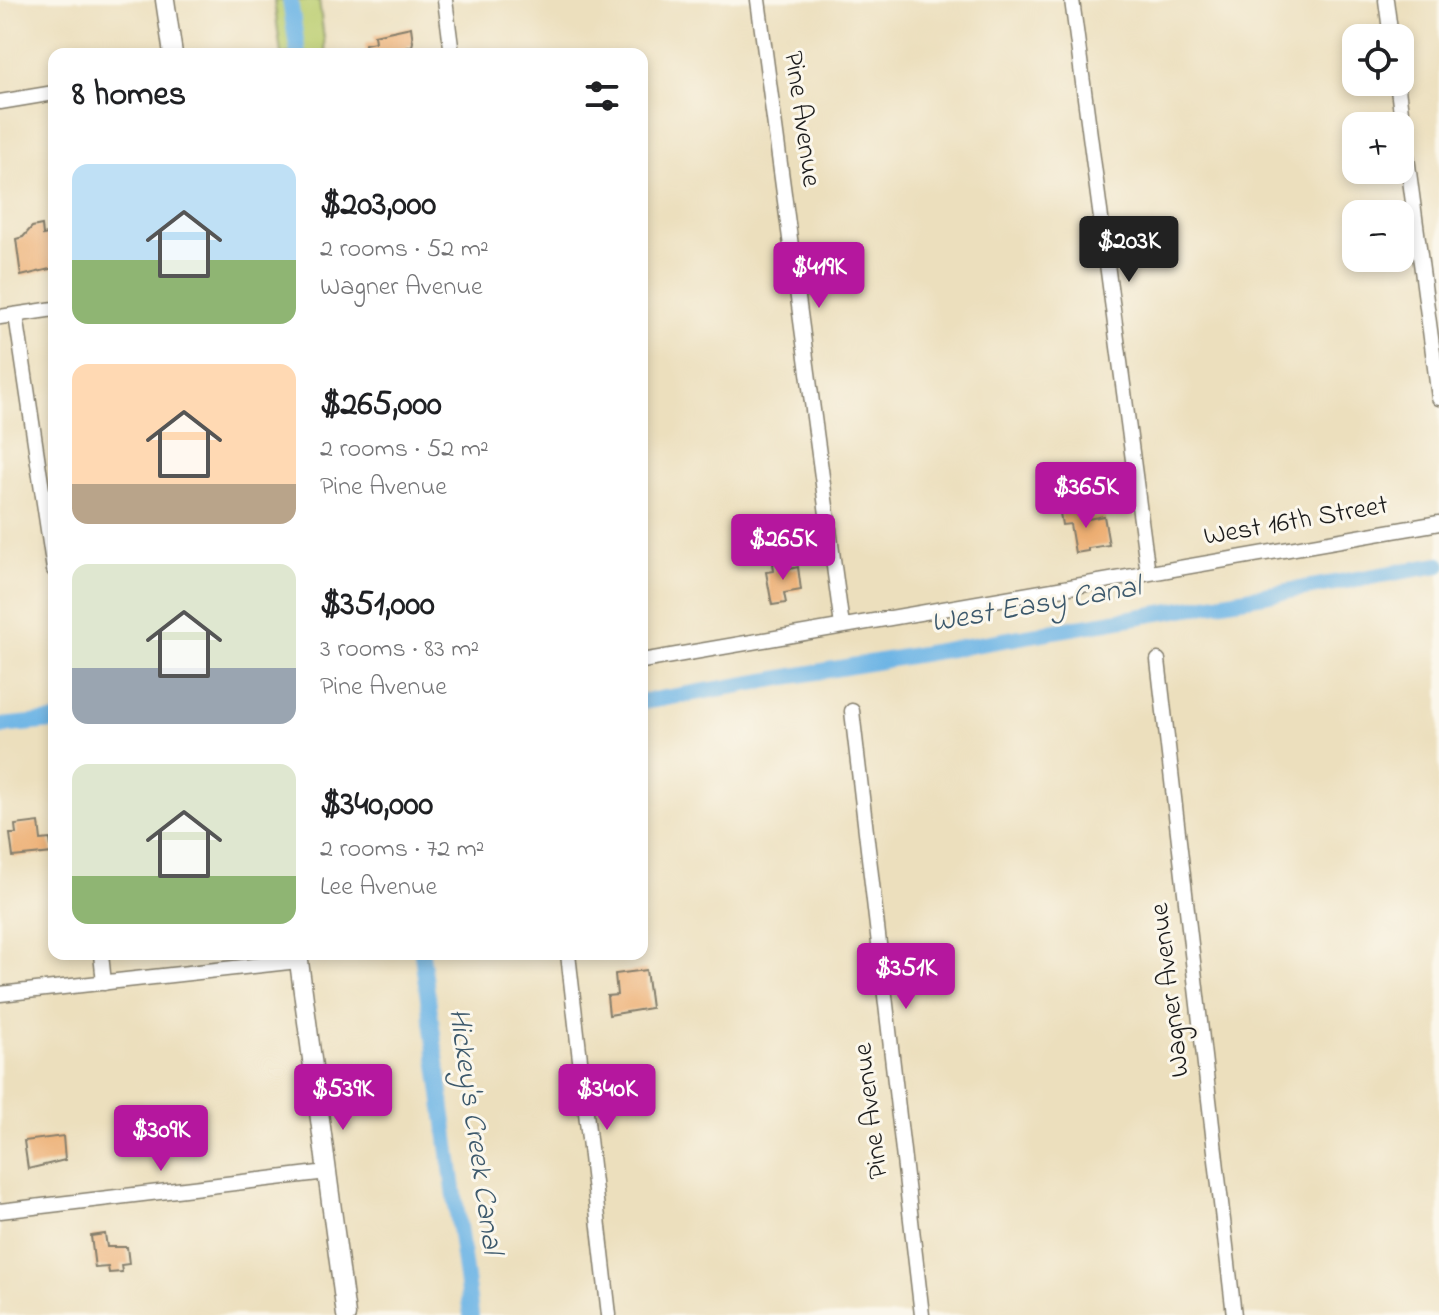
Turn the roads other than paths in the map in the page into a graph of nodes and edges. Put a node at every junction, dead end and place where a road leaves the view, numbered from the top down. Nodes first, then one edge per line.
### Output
1 (165, 0) edge
2 (445, 0) edge
3 (758, 0) edge
4 (1072, 0) edge
5 (1386, 0) edge
6 (1389, 24) edge
7 (172, 48) edge
8 (451, 48) edge
9 (48, 94) edge
10 (1399, 96) edge
11 (0, 102) edge
12 (48, 310) edge
13 (16, 315) junction
14 (0, 317) edge
15 (1439, 398) edge
16 (1439, 523) edge
17 (48, 530) edge
18 (1148, 573) junction
19 (842, 626) junction
20 (648, 660) edge
21 (1158, 660) dead end
22 (852, 711) dead end
23 (102, 960) edge
24 (276, 960) edge
25 (298, 960) edge
26 (569, 960) edge
27 (104, 983) junction
28 (0, 994) edge
29 (327, 1172) junction
30 (0, 1211) edge
31 (346, 1315) edge
32 (609, 1315) edge
33 (922, 1315) edge
34 (1234, 1315) edge

1 - 7 street
2 - 8 street
3 - 19 street, Pine Avenue
4 - 18 street
5 - 6 street
9 - 11 street
10 - 15 street
12 - 13 street
13 - 14 street
13 - 17 street
16 - 18 street, West 16th Street
18 - 19 street, West 16th Street
19 - 20 street, West 16th Street
21 - 34 street, Wagner Avenue
22 - 33 street, Pine Avenue
23 - 27 street
24 - 27 street
25 - 29 street
26 - 32 street
27 - 28 street
29 - 30 street
29 - 31 street

